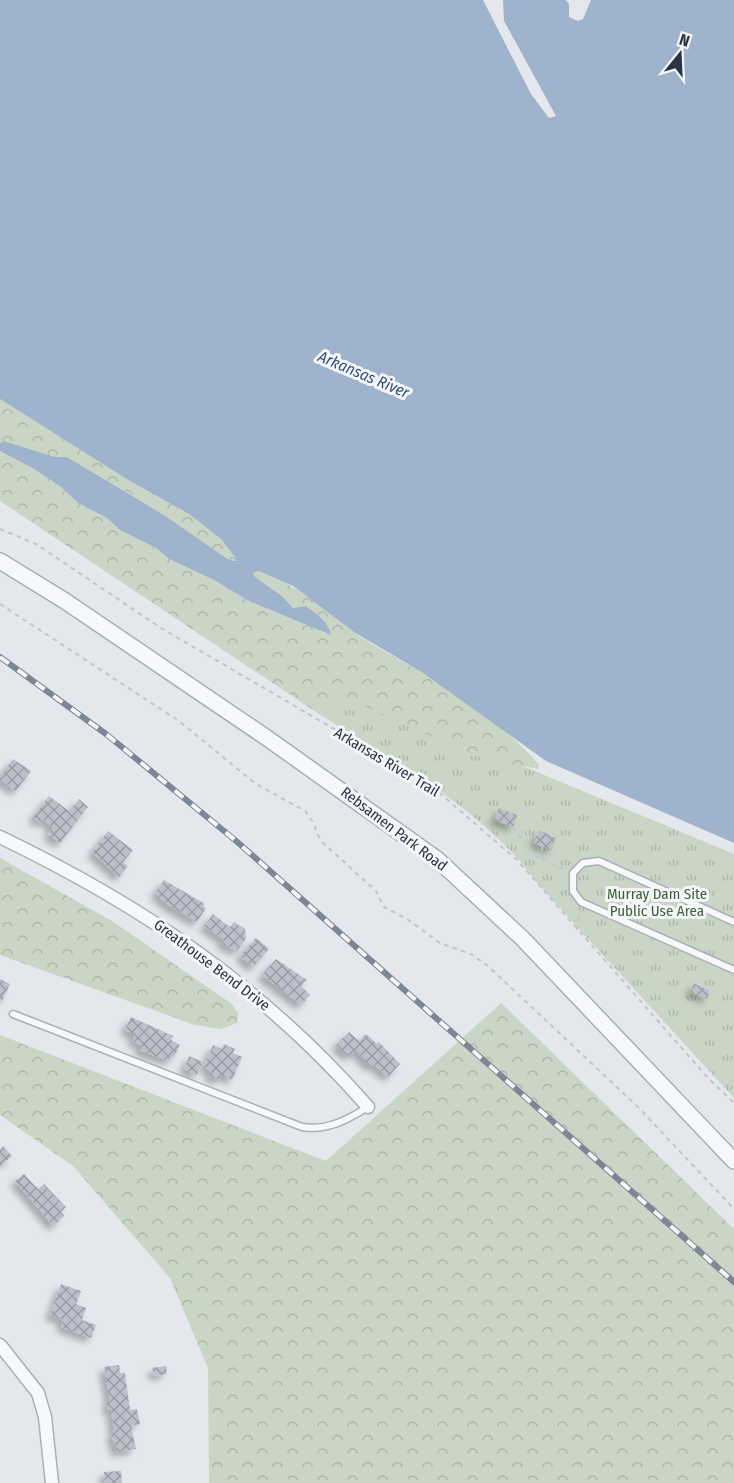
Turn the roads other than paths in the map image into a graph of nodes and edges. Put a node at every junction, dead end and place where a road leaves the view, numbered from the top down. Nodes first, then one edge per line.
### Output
1 (0, 561) edge
2 (0, 837) edge
3 (734, 922) edge
4 (734, 970) edge
5 (13, 1014) dead end
6 (368, 1107) joint
7 (734, 1161) edge
8 (0, 1345) edge
9 (52, 1483) edge

1 - 7 street, Rebsamen Park Road
2 - 6 street, Greathouse Bend Drive
3 - 4 lane
5 - 6 lane
8 - 9 street

